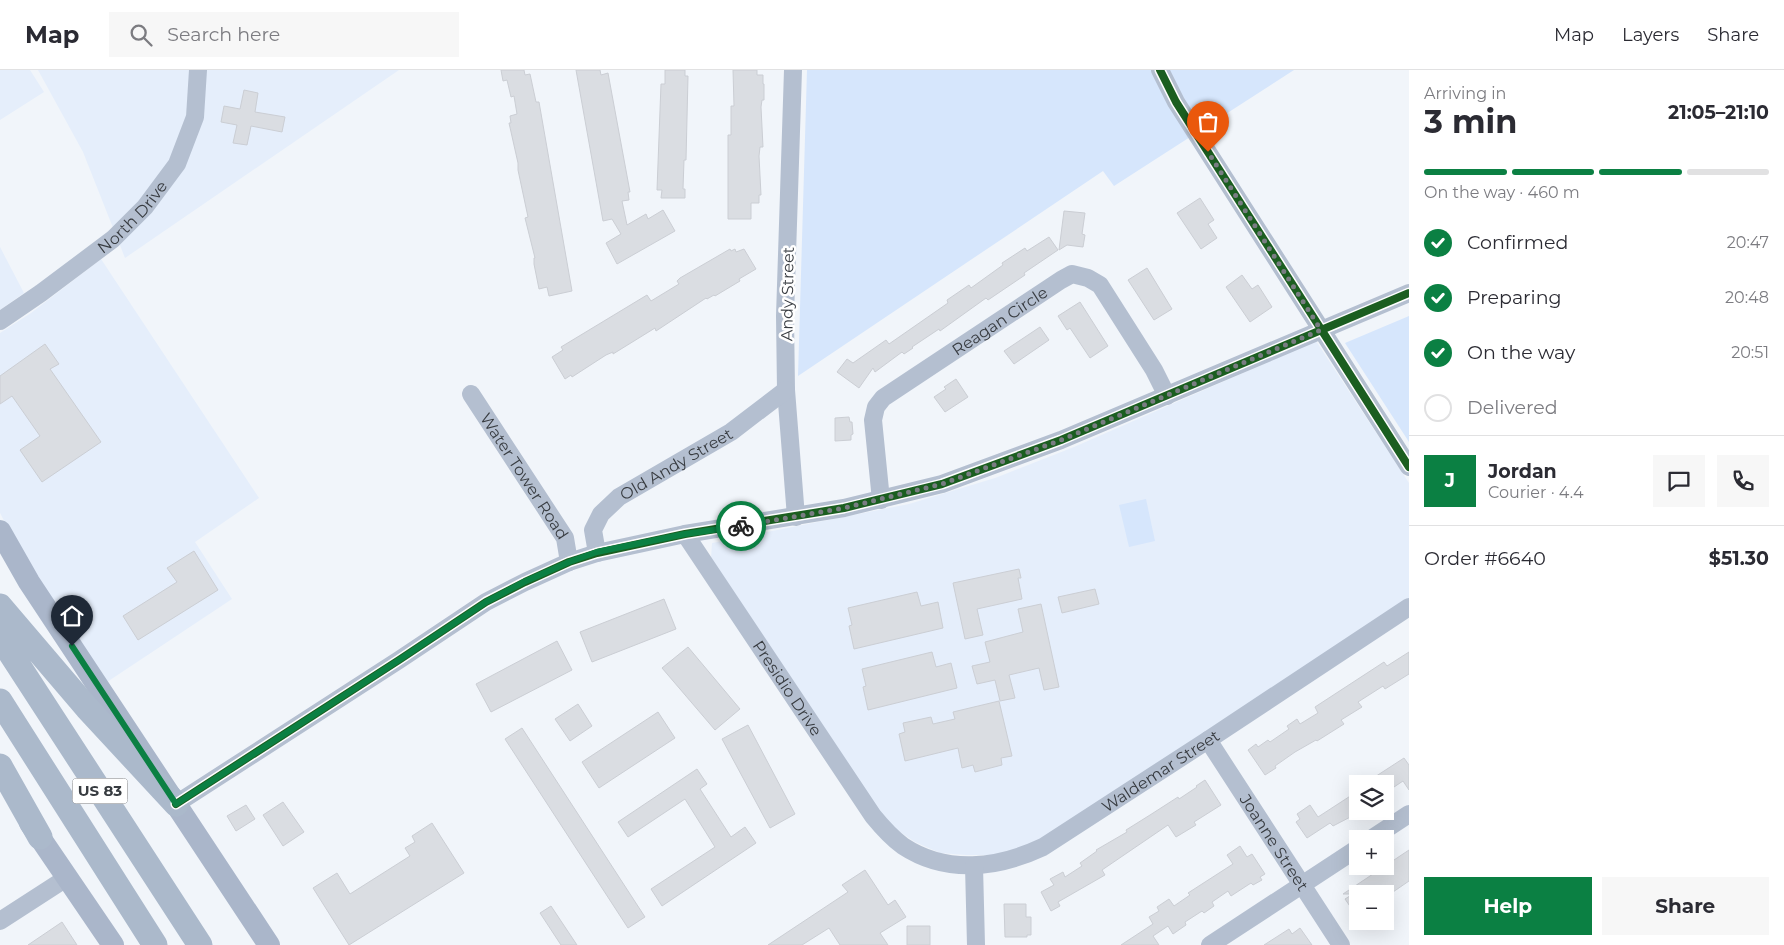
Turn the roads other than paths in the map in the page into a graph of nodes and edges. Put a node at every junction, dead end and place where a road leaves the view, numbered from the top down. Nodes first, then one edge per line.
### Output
1 (198, 70) edge
2 (793, 70) edge
3 (1160, 70) edge
4 (1409, 293) edge
5 (0, 320) edge
6 (1321, 330) junction
7 (786, 390) junction
8 (470, 394) dead end
9 (1167, 396) junction
10 (1409, 467) edge
11 (880, 500) junction
12 (796, 517) junction
13 (0, 531) edge
14 (685, 534) junction
15 (597, 552) junction
16 (569, 562) junction
17 (0, 606) edge
18 (1409, 607) edge
19 (0, 637) edge
20 (0, 701) edge
21 (1208, 740) junction
22 (0, 766) edge
23 (0, 779) edge
24 (176, 804) junction
25 (1409, 814) edge
26 (1385, 830) edge
27 (40, 837) junction
28 (894, 838) joint
29 (1349, 854) edge
30 (974, 866) junction
31 (68, 877) junction
32 (1302, 885) junction
33 (0, 921) edge
34 (113, 945) edge
35 (155, 945) edge
36 (200, 945) edge
37 (269, 945) edge
38 (976, 945) edge
39 (1210, 945) edge
40 (1341, 945) edge

1 - 5 street, North Drive
2 - 7 street, Andy Street
3 - 6 street
4 - 6 street
6 - 9 street
6 - 10 street
7 - 12 street, Andy Street
7 - 15 street, Old Andy Street
8 - 16 street, Water Tower Road
9 - 11 street
9 - 11 street, Reagan Circle
11 - 12 street
12 - 14 street
13 - 24 main road
14 - 15 street
14 - 28 street, Presidio Drive
15 - 16 street
16 - 24 street
17 - 24 highway
18 - 21 street, Waldemar Street
19 - 36 highway, US 83
20 - 35 highway, US 83
21 - 30 street, Waldemar Street
21 - 32 street, Joanne Street
22 - 27 highway
23 - 27 main road
24 - 37 main road
25 - 26 street
27 - 31 main road
28 - 30 street, Waldemar Street
29 - 32 street
30 - 38 street
31 - 33 street
31 - 34 main road
32 - 39 street
32 - 40 street, Joanne Street

